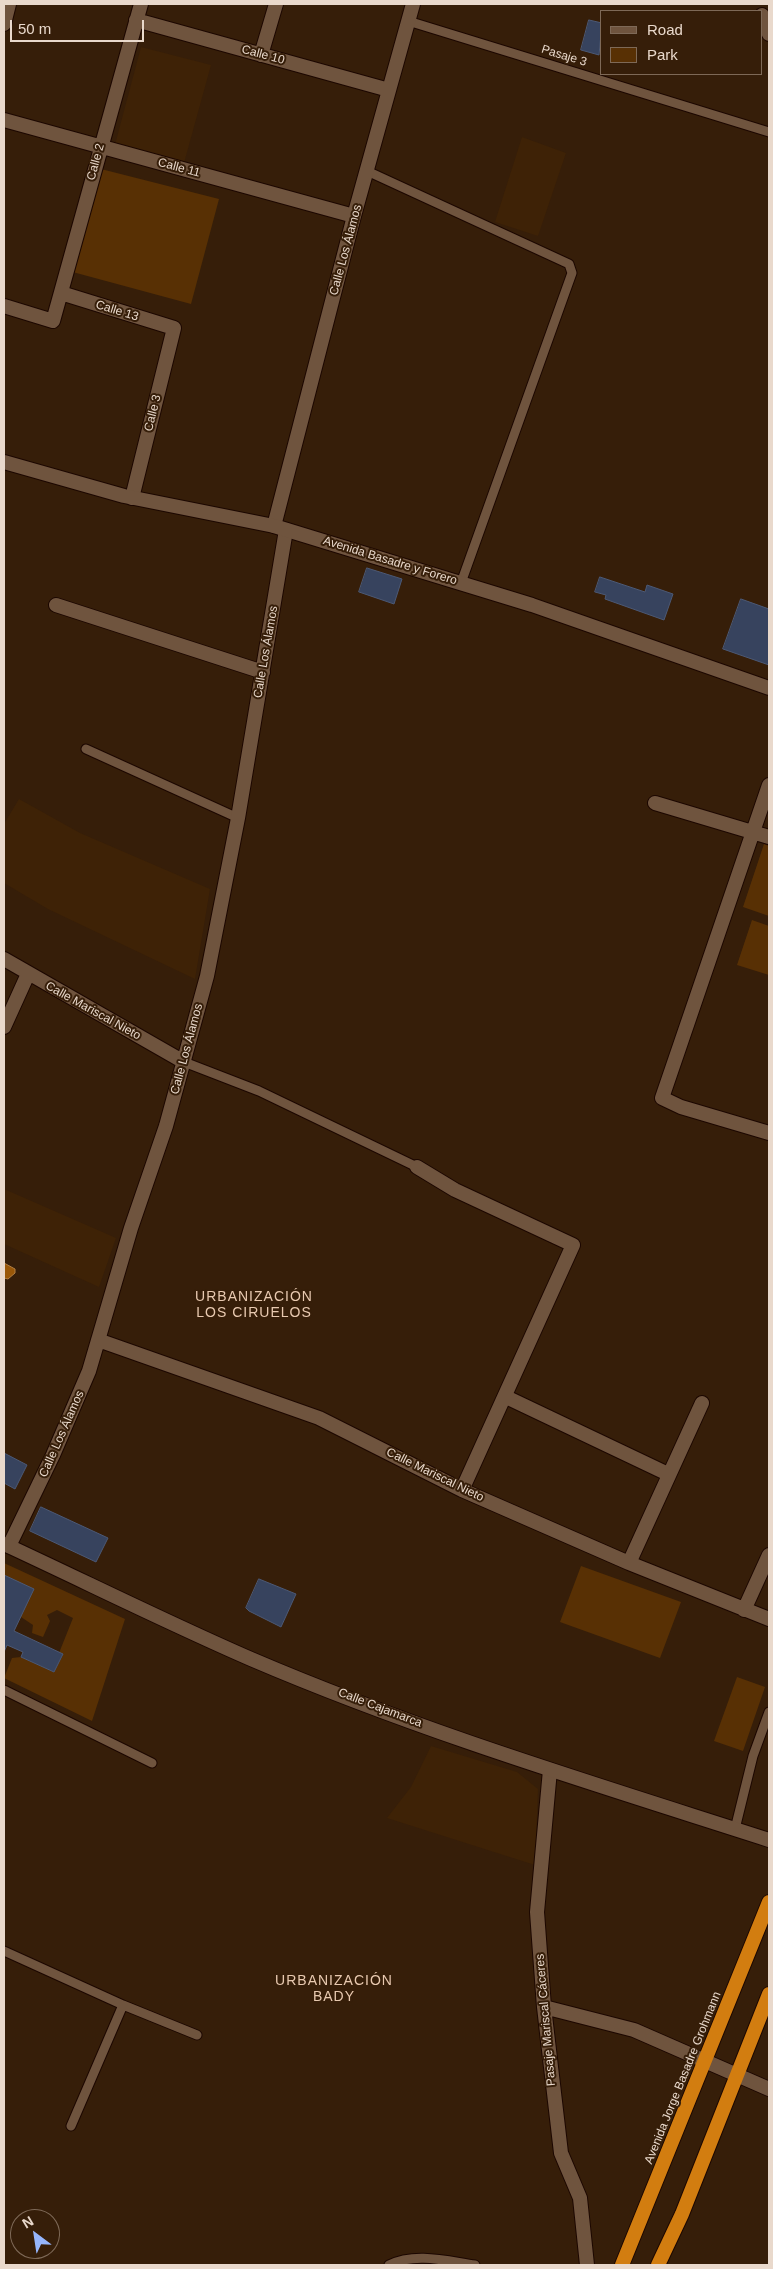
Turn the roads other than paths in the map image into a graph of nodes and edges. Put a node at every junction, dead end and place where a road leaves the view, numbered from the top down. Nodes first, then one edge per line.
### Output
1 (10, 4) edge
2 (141, 4) edge
3 (276, 4) edge
4 (413, 4) edge
5 (763, 18) edge
6 (136, 20) junction
7 (408, 21) junction
8 (4, 24) edge
9 (769, 34) edge
10 (261, 55) junction
11 (389, 90) junction
12 (4, 120) edge
13 (769, 132) edge
14 (101, 146) junction
15 (367, 171) junction
16 (354, 216) junction
17 (61, 293) junction
18 (4, 306) edge
19 (174, 328) joint
20 (4, 462) edge
21 (132, 498) junction
22 (280, 528) junction
23 (461, 583) junction
24 (56, 605) dead end
25 (263, 672) junction
26 (769, 688) edge
27 (86, 749) dead end
28 (769, 785) edge
29 (655, 803) dead end
30 (238, 818) junction
31 (754, 832) junction
32 (769, 837) edge
33 (4, 959) edge
34 (28, 974) junction
35 (4, 1027) edge
36 (184, 1062) junction
37 (769, 1132) edge
38 (417, 1167) joint
39 (98, 1340) junction
40 (506, 1397) junction
41 (702, 1403) dead end
42 (668, 1474) junction
43 (462, 1490) junction
44 (6, 1545) edge
45 (769, 1555) edge
46 (629, 1562) junction
47 (744, 1610) junction
48 (769, 1619) edge
49 (4, 1690) edge
50 (769, 1712) edge
51 (152, 1763) dead end
52 (550, 1770) junction
53 (735, 1829) junction
54 (769, 1840) edge
55 (769, 1902) edge
56 (4, 1951) edge
57 (769, 1994) edge
58 (123, 2005) junction
59 (544, 2007) junction
60 (197, 2035) dead end
61 (706, 2060) junction
62 (737, 2074) junction
63 (769, 2089) edge
64 (71, 2126) dead end
65 (389, 2265) edge
66 (474, 2265) edge
67 (587, 2265) edge
68 (622, 2265) edge
69 (658, 2265) edge

1 - 8 street
2 - 6 street, Calle 2
3 - 10 street
4 - 7 street, Calle Los Álamos
5 - 9 street
6 - 10 street, Calle 10
6 - 14 street, Calle 2
7 - 11 street, Calle Los Álamos
7 - 13 lane, Pasaje 3
10 - 11 street, Calle 10
11 - 15 street, Calle Los Álamos
12 - 14 street, Calle 11
14 - 16 street, Calle 11
14 - 17 street, Calle 2
15 - 16 street, Calle Los Álamos
15 - 23 lane
16 - 22 street, Calle Los Álamos
17 - 18 street, Calle 2
17 - 19 street, Calle 13
19 - 21 street, Calle 3
20 - 21 street, Avenida Basadre y Forero
21 - 22 street, Avenida Basadre y Forero
22 - 23 street, Avenida Basadre y Forero
22 - 25 street, Calle Los Álamos
23 - 26 street, Avenida Basadre y Forero
24 - 25 street
25 - 30 street, Calle Los Álamos
27 - 30 lane
28 - 31 street
29 - 31 street
30 - 36 street, Calle Los Álamos
31 - 32 street
31 - 37 street
33 - 34 street, Calle Mariscal Nieto
34 - 35 street
34 - 36 street, Calle Mariscal Nieto
36 - 38 lane
36 - 39 street, Calle Los Álamos
38 - 40 street
39 - 43 street, Calle Mariscal Nieto
39 - 44 street, Calle Los Álamos
40 - 42 street
40 - 43 street
41 - 42 street
42 - 46 street
43 - 46 street, Calle Mariscal Nieto
44 - 52 street, Calle Cajamarca
45 - 47 street
46 - 47 street, Calle Mariscal Nieto
47 - 48 street, Calle Mariscal Nieto
49 - 51 lane
50 - 53 lane
52 - 53 street, Calle Cajamarca
52 - 59 street, Pasaje Mariscal Cáceres
53 - 54 street, Calle Cajamarca
55 - 61 highway, Avenida Jorge Basadre Grohmann
56 - 58 lane
57 - 62 highway
58 - 60 lane
58 - 64 lane
59 - 61 street
59 - 67 street, Pasaje Mariscal Cáceres
61 - 62 street
61 - 68 highway, Avenida Jorge Basadre Grohmann
62 - 63 street
62 - 69 highway
65 - 66 lane

